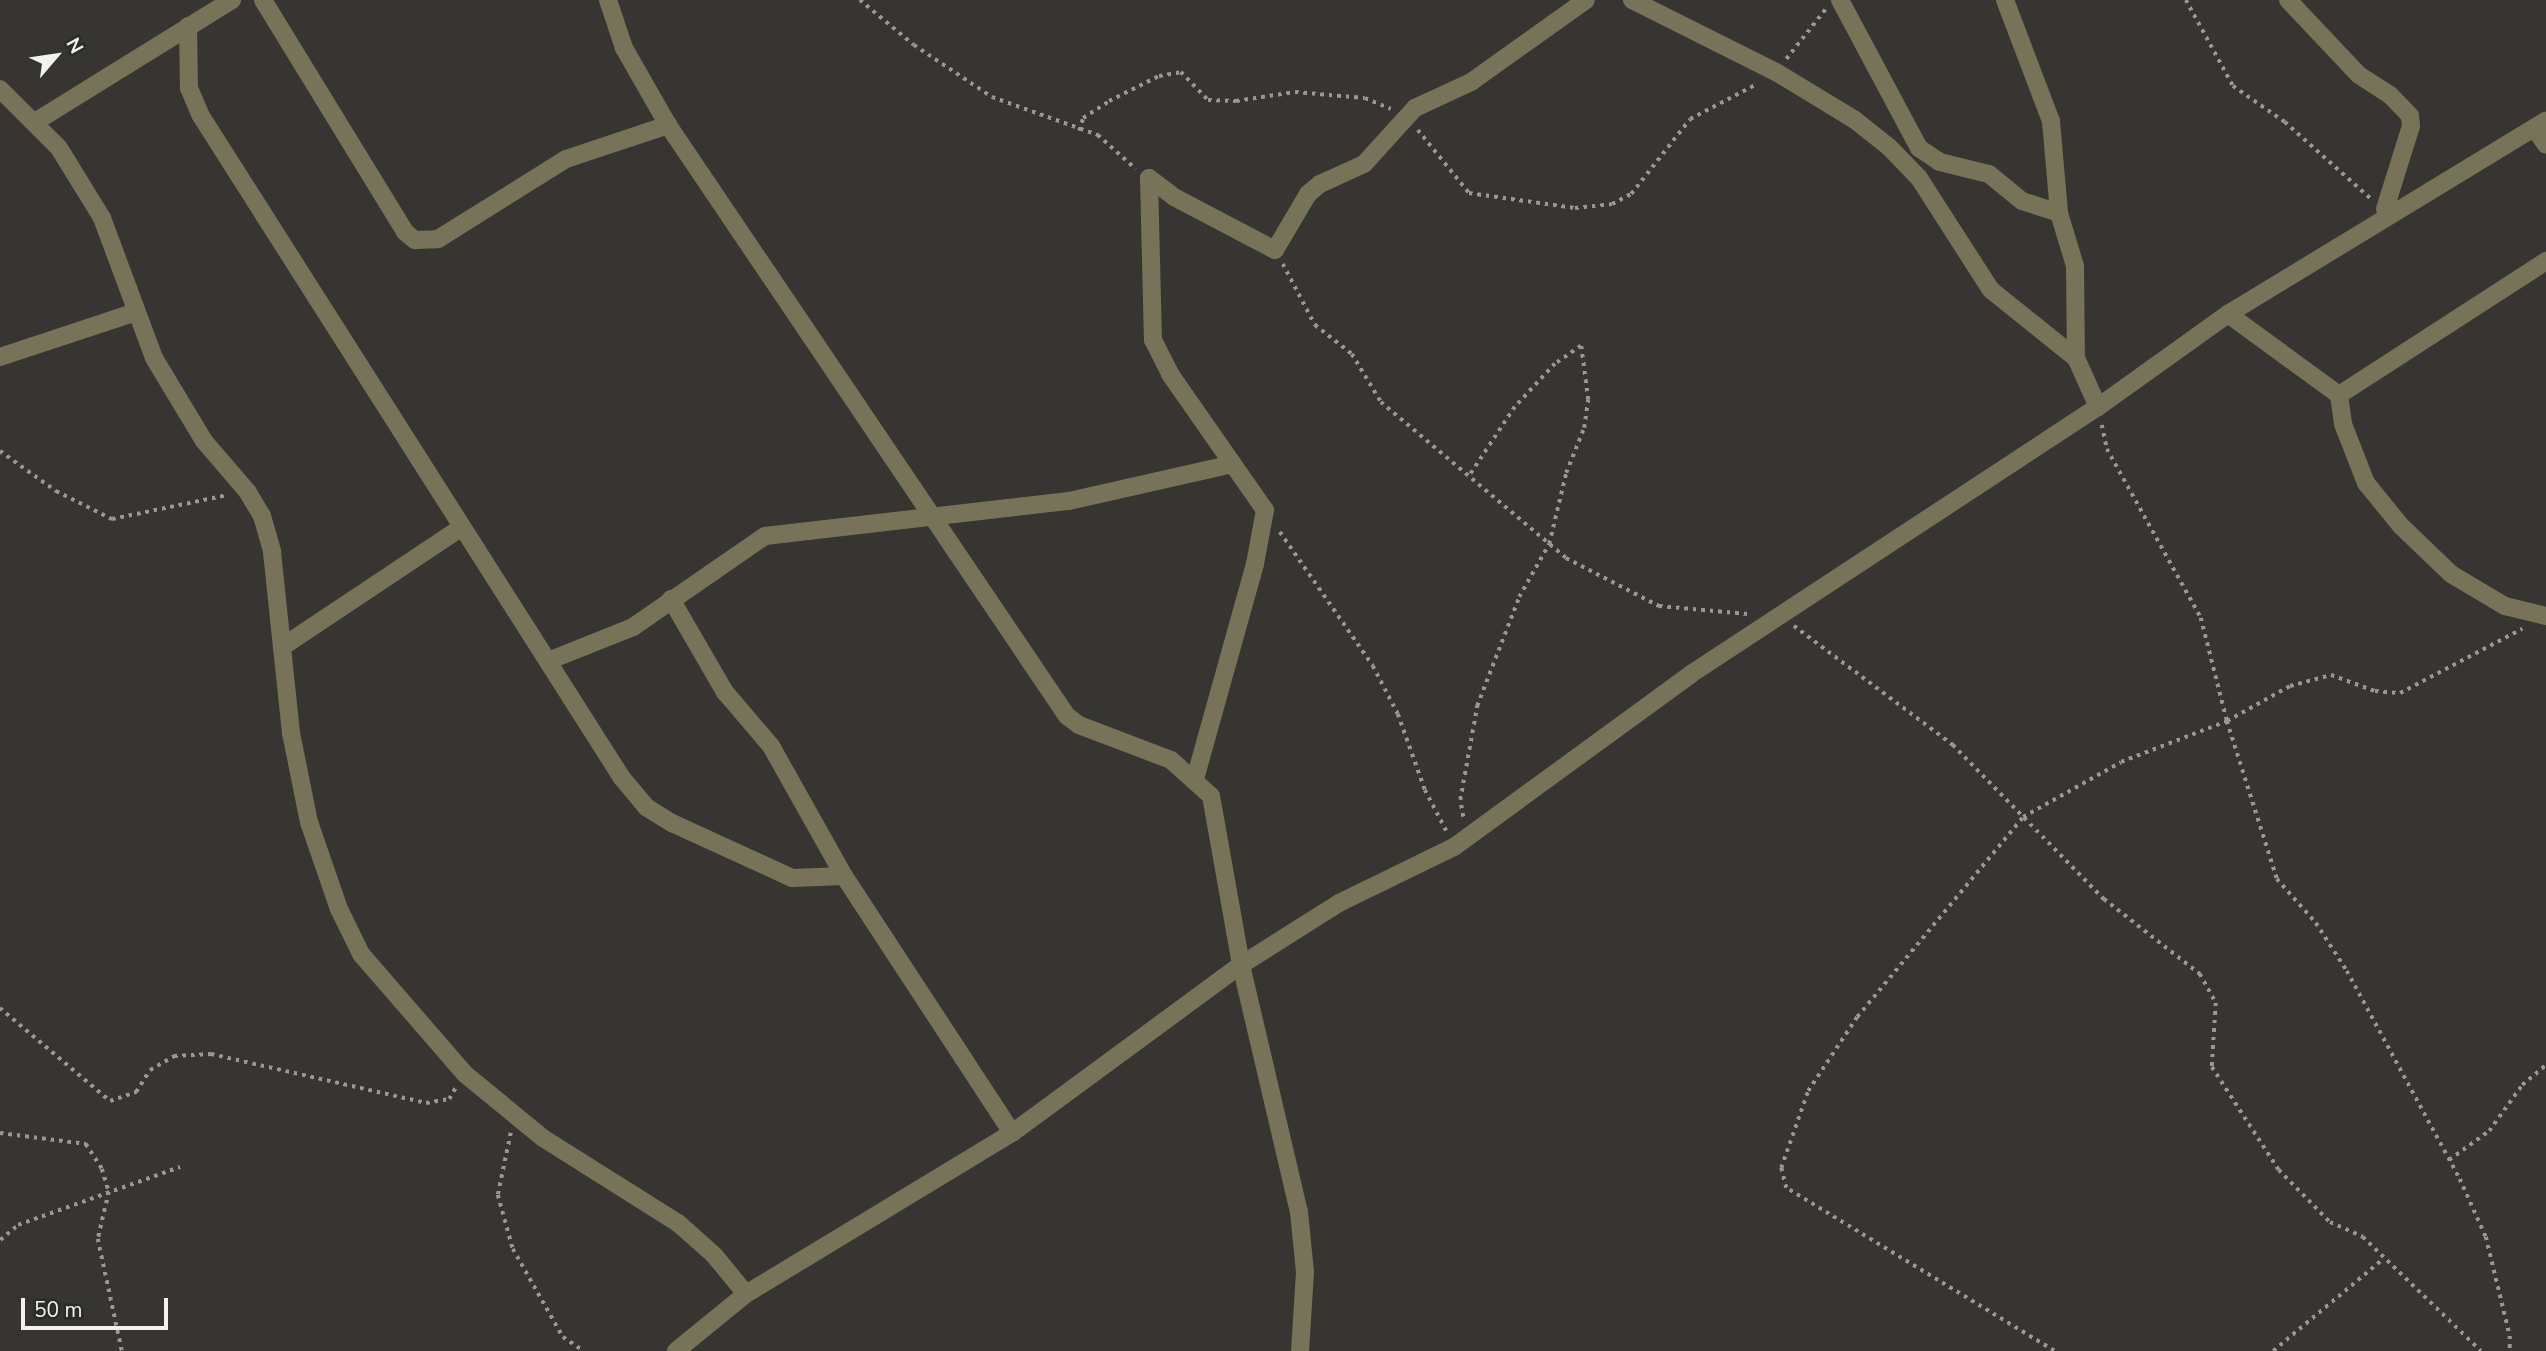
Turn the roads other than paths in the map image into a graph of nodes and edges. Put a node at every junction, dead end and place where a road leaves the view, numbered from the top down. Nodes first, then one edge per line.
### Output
1 (232, 0) edge
2 (263, 0) edge
3 (608, 0) edge
4 (1586, 0) edge
5 (1632, 0) edge
6 (1840, 0) edge
7 (2005, 0) edge
8 (2288, 0) edge
9 (188, 26) junction
10 (0, 89) edge
11 (35, 122) junction
12 (668, 125) junction
13 (2541, 125) edge
14 (2546, 145) edge
15 (2385, 209) road end
16 (2059, 213) junction
17 (2545, 265) edge
18 (136, 312) junction
19 (2228, 314) junction
20 (0, 358) edge
21 (2076, 358) junction
22 (2339, 395) junction
23 (2098, 407) junction
24 (1233, 464) junction
25 (933, 519) junction
26 (462, 527) junction
27 (671, 599) junction
28 (2546, 616) edge
29 (282, 648) junction
30 (548, 661) junction
31 (1195, 779) junction
32 (844, 876) junction
33 (1241, 965) junction
34 (1012, 1133) junction
35 (746, 1294) junction
36 (677, 1351) edge
37 (1300, 1351) edge

1 - 9 street
2 - 12 street
3 - 12 street
4 - 24 street
5 - 21 street
6 - 16 street
7 - 16 street
8 - 15 street
9 - 11 street
9 - 26 street
10 - 11 street
11 - 18 street
12 - 25 street
13 - 14 street
13 - 19 street
16 - 21 street
17 - 22 street
18 - 20 street
18 - 29 street
19 - 22 street
19 - 23 street
21 - 23 street
22 - 28 street
23 - 33 street
24 - 25 street
24 - 31 street
25 - 27 street
25 - 31 street
26 - 29 street
26 - 30 street
27 - 30 street
27 - 32 street
29 - 35 street
30 - 32 street
31 - 33 street
32 - 34 street
33 - 34 street
33 - 37 street
34 - 35 street
35 - 36 street

